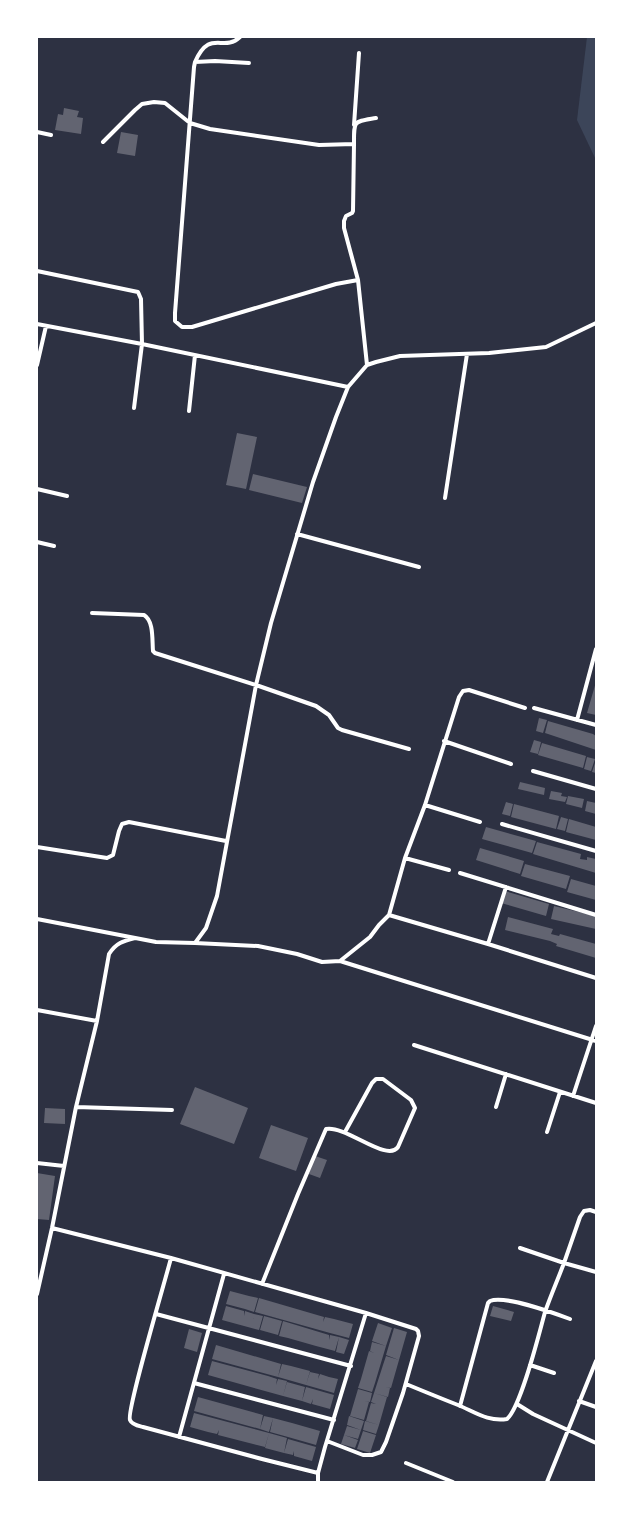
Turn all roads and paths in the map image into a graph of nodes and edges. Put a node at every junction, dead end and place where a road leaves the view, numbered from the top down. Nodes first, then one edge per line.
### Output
1 (240, 37) edge
2 (359, 53) dead end
3 (195, 62) junction
4 (249, 63) dead end
5 (376, 118) dead end
6 (190, 123) junction
7 (354, 125) junction
8 (37, 132) edge
9 (51, 135) dead end
10 (103, 142) dead end
11 (354, 144) junction
12 (37, 271) edge
13 (358, 280) junction
14 (596, 323) edge
15 (37, 324) edge
16 (46, 326) junction
17 (142, 344) junction
18 (467, 354) junction
19 (195, 355) junction
20 (367, 364) junction
21 (37, 365) edge
22 (348, 387) junction
23 (134, 408) dead end
24 (189, 411) dead end
25 (37, 489) edge
26 (67, 496) dead end
27 (445, 498) dead end
28 (297, 534) junction
29 (37, 542) edge
30 (54, 546) dead end
31 (419, 567) dead end
32 (92, 613) dead end
33 (596, 649) edge
34 (256, 685) junction
35 (525, 708) dead end
36 (534, 708) dead end
37 (576, 720) junction
38 (596, 725) edge
39 (444, 741) junction
40 (409, 749) dead end
41 (511, 764) dead end
42 (533, 771) dead end
43 (596, 789) edge
44 (425, 805) junction
45 (480, 822) dead end
46 (502, 824) dead end
47 (226, 841) junction
48 (37, 847) edge
49 (596, 851) edge
50 (405, 858) junction
51 (449, 870) dead end
52 (460, 873) dead end
53 (506, 887) junction
54 (389, 915) junction
55 (596, 915) edge
56 (37, 919) edge
57 (137, 937) junction
58 (195, 943) junction
59 (488, 944) junction
60 (340, 961) junction
61 (596, 978) edge
62 (37, 1010) edge
63 (97, 1021) junction
64 (596, 1026) edge
65 (594, 1041) edge
66 (414, 1045) dead end
67 (506, 1074) junction
68 (560, 1092) junction
69 (573, 1096) junction
70 (596, 1103) edge
71 (76, 1107) junction
72 (496, 1107) dead end
73 (172, 1110) dead end
74 (345, 1132) junction
75 (548, 1132) dead end
76 (37, 1163) edge
77 (64, 1166) junction
78 (596, 1212) edge
79 (52, 1228) junction
80 (520, 1248) dead end
81 (171, 1258) junction
82 (564, 1263) junction
83 (596, 1272) edge
84 (224, 1274) junction
85 (262, 1284) junction
86 (37, 1294) edge
87 (546, 1310) junction
88 (366, 1313) junction
89 (156, 1314) junction
90 (570, 1319) dead end
91 (209, 1328) junction
92 (596, 1361) edge
93 (530, 1365) junction
94 (350, 1366) junction
95 (554, 1373) dead end
96 (194, 1383) junction
97 (406, 1384) junction
98 (580, 1401) junction
99 (516, 1404) junction
100 (460, 1406) junction
101 (596, 1407) edge
102 (334, 1420) junction
103 (567, 1431) junction
104 (179, 1437) junction
105 (327, 1441) junction
106 (596, 1444) edge
107 (406, 1463) dead end
108 (318, 1473) junction
109 (318, 1482) edge
110 (453, 1482) edge
111 (547, 1482) edge

1 - 3 street
2 - 7 street
3 - 4 street
3 - 6 street
5 - 7 street
6 - 10 street
6 - 11 street
6 - 13 street
7 - 11 street
8 - 9 street
11 - 13 street
12 - 17 street
13 - 20 street
14 - 18 street
15 - 16 street
16 - 17 street
16 - 21 street
17 - 19 street
17 - 23 street
18 - 20 street
18 - 27 street
19 - 22 street
19 - 24 street
20 - 22 street
22 - 28 street
25 - 26 street
28 - 31 street
28 - 34 street
29 - 30 street
32 - 34 street
33 - 37 street
34 - 40 street
34 - 47 street
35 - 39 street
36 - 37 street
37 - 38 street
39 - 41 street
39 - 44 street
42 - 43 street
44 - 45 street
44 - 50 street
46 - 49 street
47 - 48 street
47 - 58 street
50 - 51 street
50 - 54 street
52 - 53 street
53 - 55 street
53 - 59 street
54 - 59 street
54 - 60 street
56 - 57 street
57 - 58 street
57 - 63 street
58 - 60 street
59 - 61 street
60 - 65 street
62 - 63 street
63 - 71 street
64 - 65 street
65 - 69 street
66 - 67 street
67 - 68 street
67 - 72 street
68 - 69 street
68 - 75 street
69 - 70 street
71 - 73 street
71 - 77 street
74 - 74 street
74 - 85 street
76 - 77 street
77 - 79 street
78 - 82 street
79 - 81 street
79 - 86 street
80 - 82 street
81 - 84 street
81 - 89 street
82 - 83 street
82 - 87 street
84 - 85 street
84 - 91 street
85 - 88 street
87 - 90 street
87 - 93 street
87 - 100 street
88 - 94 street
88 - 97 street
89 - 91 street
89 - 104 street
91 - 94 street
91 - 96 street
92 - 98 street
93 - 95 street
93 - 99 street
94 - 102 street
96 - 102 street
96 - 104 street
97 - 100 street
97 - 105 street
98 - 101 street
98 - 103 street
99 - 100 street
99 - 103 street
102 - 105 street
103 - 106 street
103 - 111 street
104 - 108 street
105 - 108 street
107 - 110 street
108 - 109 street

